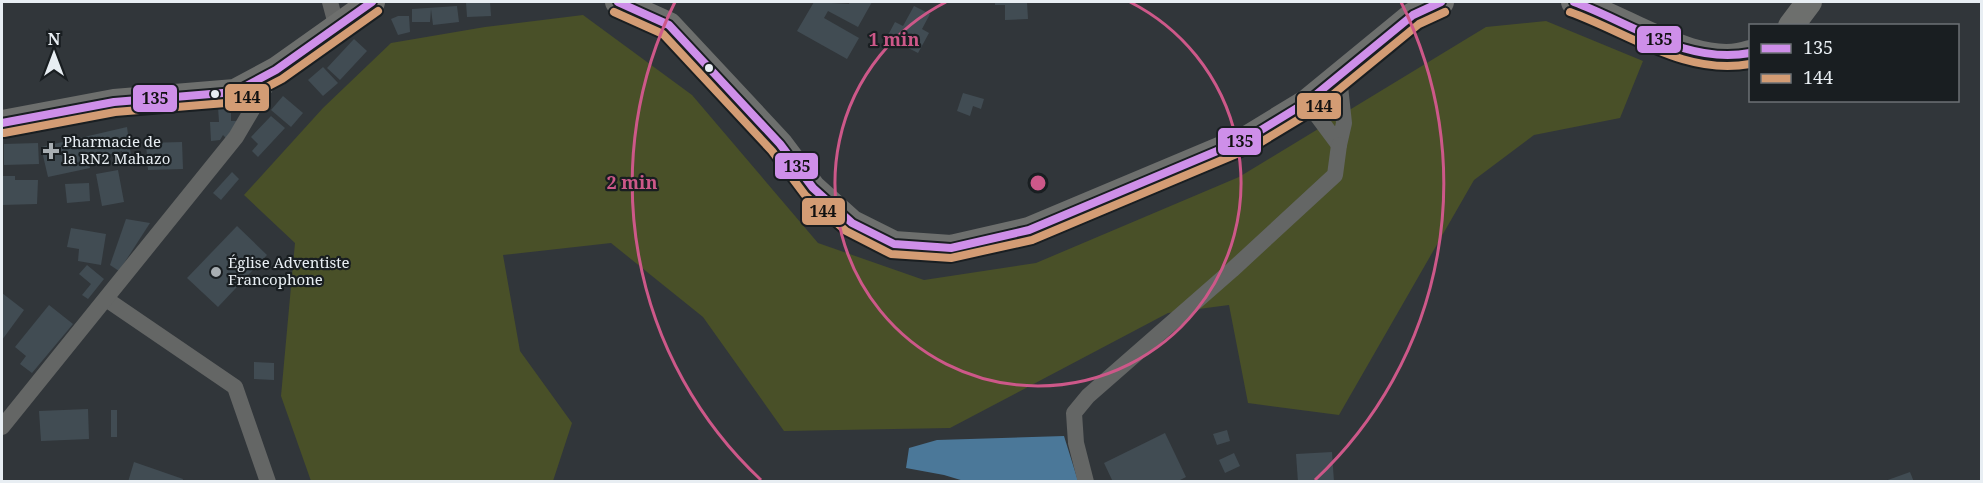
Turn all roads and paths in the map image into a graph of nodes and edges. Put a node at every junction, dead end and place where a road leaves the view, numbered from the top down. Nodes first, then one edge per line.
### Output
1 (330, 2) edge
2 (372, 2) edge
3 (618, 2) edge
4 (1441, 2) edge
5 (1574, 2) edge
6 (1809, 2) edge
7 (1792, 24) edge
8 (337, 28) junction
9 (1749, 53) edge
10 (276, 70) junction
11 (1339, 77) junction
12 (1307, 102) junction
13 (2, 123) edge
14 (1339, 145) junction
15 (106, 299) junction
16 (2, 427) edge
17 (268, 482) edge
18 (1086, 482) edge

1 - 8 street
2 - 8 main road
3 - 12 main road
4 - 11 main road
5 - 9 main road
6 - 7 main road
8 - 10 main road
10 - 13 main road
10 - 15 street
11 - 12 main road
11 - 14 street
12 - 14 street
14 - 18 street
15 - 16 street
15 - 17 street

